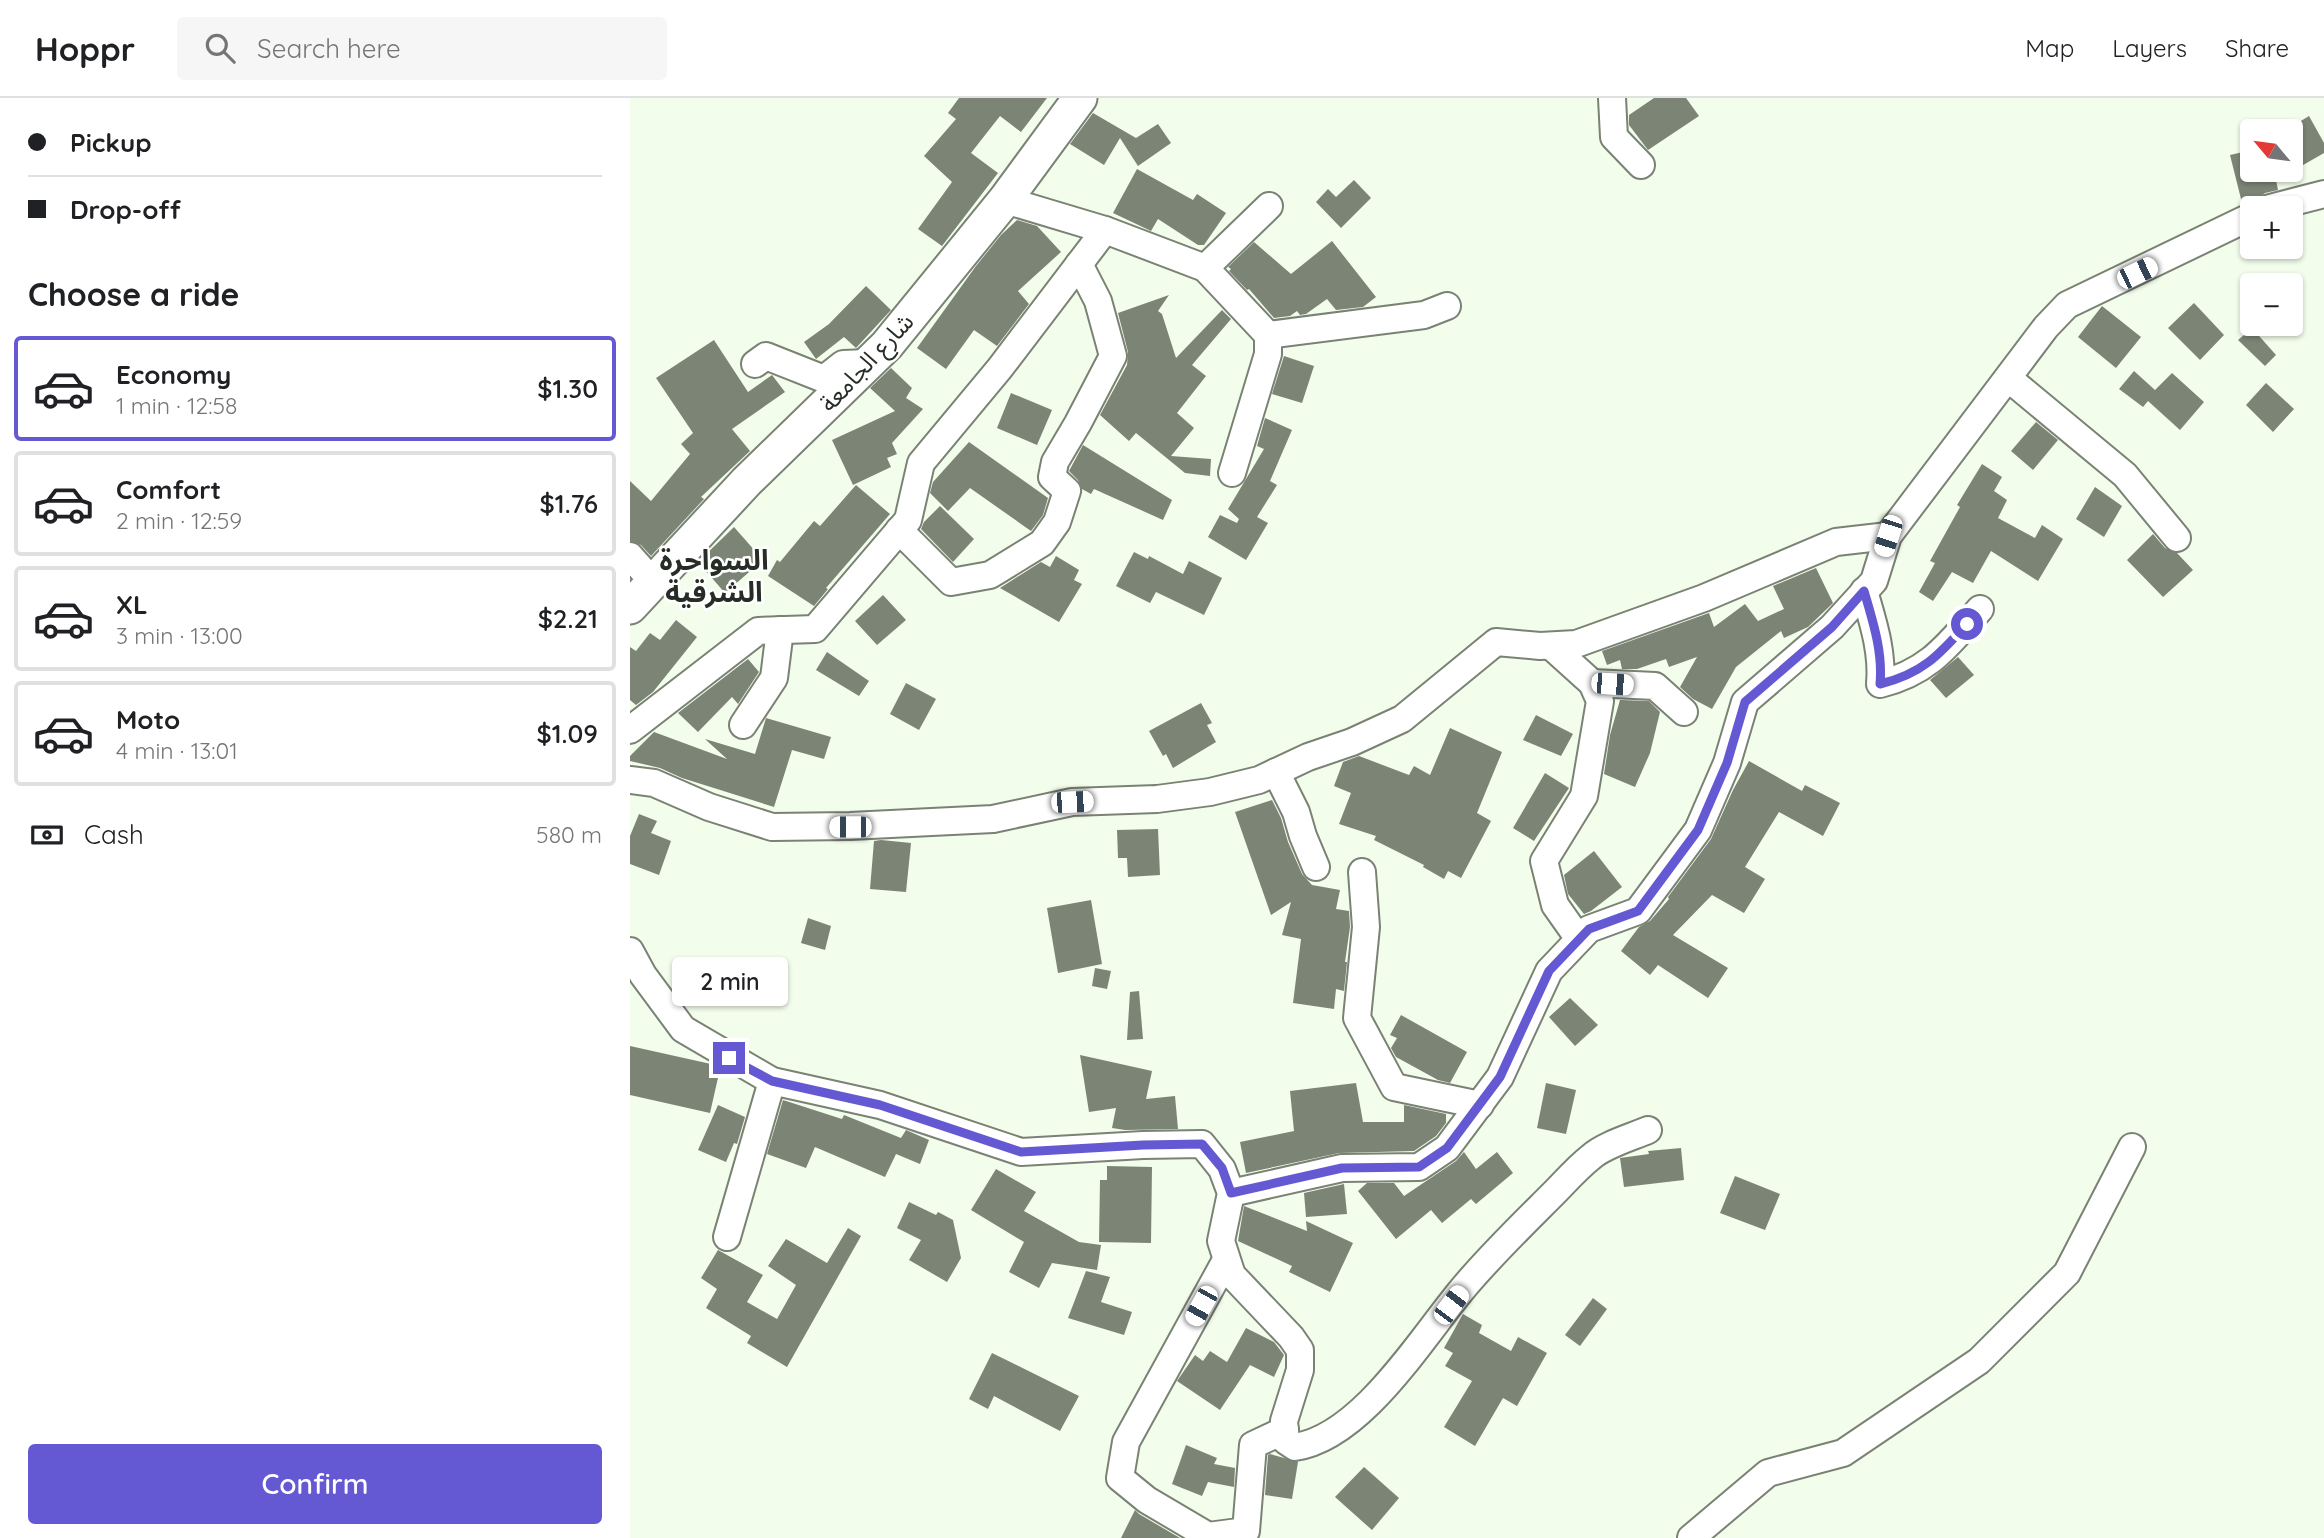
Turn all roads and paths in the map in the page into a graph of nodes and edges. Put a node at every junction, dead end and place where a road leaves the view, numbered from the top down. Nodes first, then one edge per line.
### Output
1 (1080, 98) edge
2 (1612, 98) edge
3 (1641, 165) dead end
4 (2324, 194) edge
5 (2303, 199) edge
6 (1005, 200) junction
7 (1269, 206) dead end
8 (2240, 222) edge
9 (1105, 230) junction
10 (1079, 264) junction
11 (1205, 268) junction
12 (1447, 306) dead end
13 (1268, 335) junction
14 (868, 363) junction
15 (755, 364) dead end
16 (2008, 378) junction
17 (1232, 473) dead end
18 (899, 530) junction
19 (1888, 536) junction
20 (2178, 538) dead end
21 (630, 556) edge
22 (653, 582) junction
23 (1864, 591) junction
24 (630, 607) edge
25 (1980, 609) dead end
26 (779, 630) junction
27 (1551, 646) junction
28 (1592, 683) junction
29 (1684, 712) dead end
30 (743, 725) dead end
31 (630, 730) edge
32 (1276, 772) junction
33 (630, 780) edge
34 (1316, 867) dead end
35 (1362, 872) dead end
36 (1579, 939) junction
37 (630, 951) edge
38 (772, 1081) junction
39 (1480, 1105) junction
40 (1648, 1130) dead end
41 (2132, 1147) dead end
42 (1231, 1193) junction
43 (727, 1237) dead end
44 (1226, 1260) junction
45 (1285, 1430) junction
46 (1691, 1538) edge

1 - 6 main road, شارع الجامعة
2 - 3 street
4 - 5 street
6 - 9 street
6 - 14 main road, شارع الجامعة
7 - 11 street
8 - 16 street
9 - 10 street
9 - 11 street
10 - 18 street
10 - 18 street
11 - 13 street
12 - 13 street
13 - 17 street
14 - 15 street
14 - 22 main road, شارع الجامعة
16 - 19 street
16 - 20 street
18 - 26 street
19 - 23 street
19 - 27 street
21 - 22 street
22 - 24 main road, شارع الجامعة
23 - 25 street
23 - 36 street
26 - 30 street
26 - 31 street
27 - 28 street
27 - 32 street
28 - 29 street
28 - 36 street
32 - 33 street
32 - 34 street
35 - 39 street
36 - 39 street
37 - 38 street
38 - 42 street
38 - 43 street
39 - 42 street
40 - 45 street
41 - 46 street
42 - 44 street
44 - 45 street
44 - 45 street

